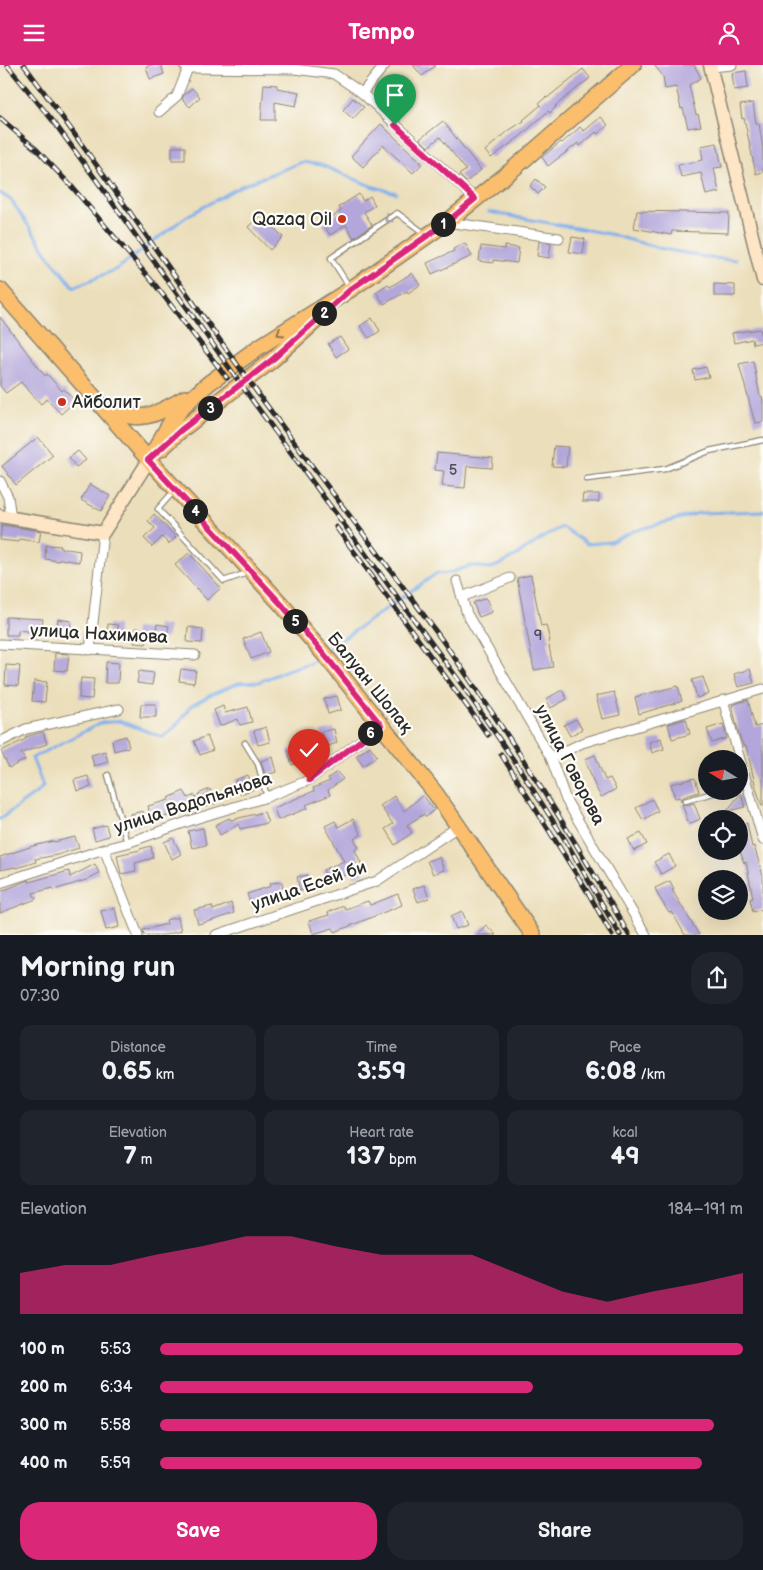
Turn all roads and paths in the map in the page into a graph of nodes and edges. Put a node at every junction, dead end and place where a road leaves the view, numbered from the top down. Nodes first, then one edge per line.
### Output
1 (385, 65) edge
2 (633, 65) edge
3 (732, 65) edge
4 (710, 66) edge
5 (186, 67) edge
6 (362, 93) junction
7 (159, 112) dead end
8 (475, 199) junction
9 (447, 222) junction
10 (427, 236) junction
11 (559, 238) dead end
12 (763, 280) edge
13 (351, 289) junction
14 (0, 290) edge
15 (210, 383) junction
16 (100, 405) junction
17 (763, 440) edge
18 (148, 460) junction
19 (587, 479) dead end
20 (0, 481) edge
21 (175, 489) junction
22 (5, 517) edge
23 (103, 533) junction
24 (251, 571) junction
25 (510, 578) dead end
26 (458, 581) dead end
27 (462, 597) junction
28 (0, 644) edge
29 (90, 649) junction
30 (195, 655) dead end
31 (763, 689) edge
32 (724, 700) junction
33 (119, 709) dead end
34 (381, 725) junction
35 (0, 742) edge
36 (245, 743) dead end
37 (735, 750) edge
38 (551, 757) junction
39 (108, 775) dead end
40 (267, 797) junction
41 (698, 797) edge
42 (748, 799) edge
43 (685, 801) dead end
44 (459, 826) junction
45 (763, 840) edge
46 (128, 843) junction
47 (104, 849) junction
48 (0, 883) edge
49 (531, 934) edge
50 (138, 935) edge
51 (216, 935) edge
52 (646, 935) edge

1 - 6 street
2 - 8 main road
3 - 4 street
4 - 12 street
5 - 6 street
5 - 7 street
6 - 8 street
8 - 9 main road
9 - 10 main road
9 - 11 street
10 - 13 main road
10 -> 13 lane
13 -> 15 main road
13 - 18 main road
14 - 16 main road, Балуан Шолақ
15 - 16 main road
15 - 18 main road
16 - 18 main road, Балуан Шолақ
17 - 19 lane
18 - 21 main road, Балуан Шолақ
18 - 23 street
20 - 22 street
21 - 24 main road, Балуан Шолақ
21 - 24 lane
22 - 23 street
23 - 29 street
24 - 34 main road, Балуан Шолақ
25 - 27 street
26 - 27 street, улица Говорова
27 - 38 street, улица Говорова
28 - 29 street, улица Нахимова
29 - 30 street, улица Нахимова
31 - 32 street
32 - 37 street
32 - 38 street
33 - 35 street
34 - 40 street, улица Водопьянова
34 - 44 main road, Балуан Шолақ
36 - 40 lane
38 - 52 street, улица Говорова
39 - 46 lane
40 - 46 street, улица Водопьянова
41 - 43 lane
42 - 45 street
44 - 49 main road, Балуан Шолақ
44 - 51 street, улица Есей би
46 - 47 street, улица Водопьянова
47 - 48 street, улица Водопьянова
47 - 50 street

